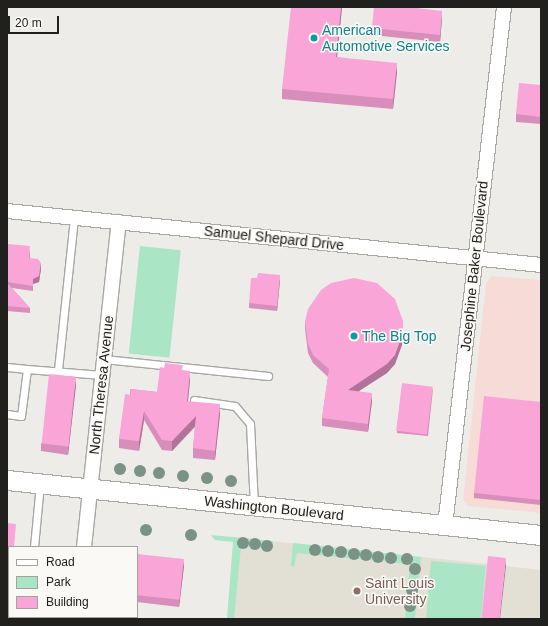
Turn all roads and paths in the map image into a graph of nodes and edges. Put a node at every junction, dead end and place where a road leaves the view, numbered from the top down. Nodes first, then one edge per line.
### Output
1 (504, 7) edge
2 (7, 211) edge
3 (74, 218) junction
4 (119, 222) junction
5 (474, 258) junction
6 (541, 265) edge
7 (104, 358) junction
8 (7, 367) edge
9 (27, 369) junction
10 (58, 370) junction
11 (102, 375) junction
12 (268, 376) dead end
13 (194, 400) edge
14 (7, 414) edge
15 (7, 480) edge
16 (40, 484) junction
17 (90, 490) junction
18 (254, 506) junction
19 (445, 526) junction
20 (541, 535) edge
21 (34, 546) edge
22 (84, 546) edge

1 - 5 street, Josephine Baker Boulevard
2 - 3 street, Samuel Shepard Drive
3 - 4 street, Samuel Shepard Drive
3 - 10 lane
4 - 5 street, Samuel Shepard Drive
4 - 7 street, North Theresa Avenue
5 - 6 street, Samuel Shepard Drive
5 - 19 street, Josephine Baker Boulevard
7 - 11 street, North Theresa Avenue
7 - 12 lane
8 - 9 lane
9 - 10 lane
9 - 14 lane
10 - 11 lane
11 - 17 street, North Theresa Avenue
13 - 18 lane
15 - 16 main road, Washington Boulevard
16 - 17 main road, Washington Boulevard
16 - 21 lane
17 - 18 main road, Washington Boulevard
17 - 22 street, North Theresa Avenue
18 - 19 main road, Washington Boulevard
19 - 20 main road, Washington Boulevard

